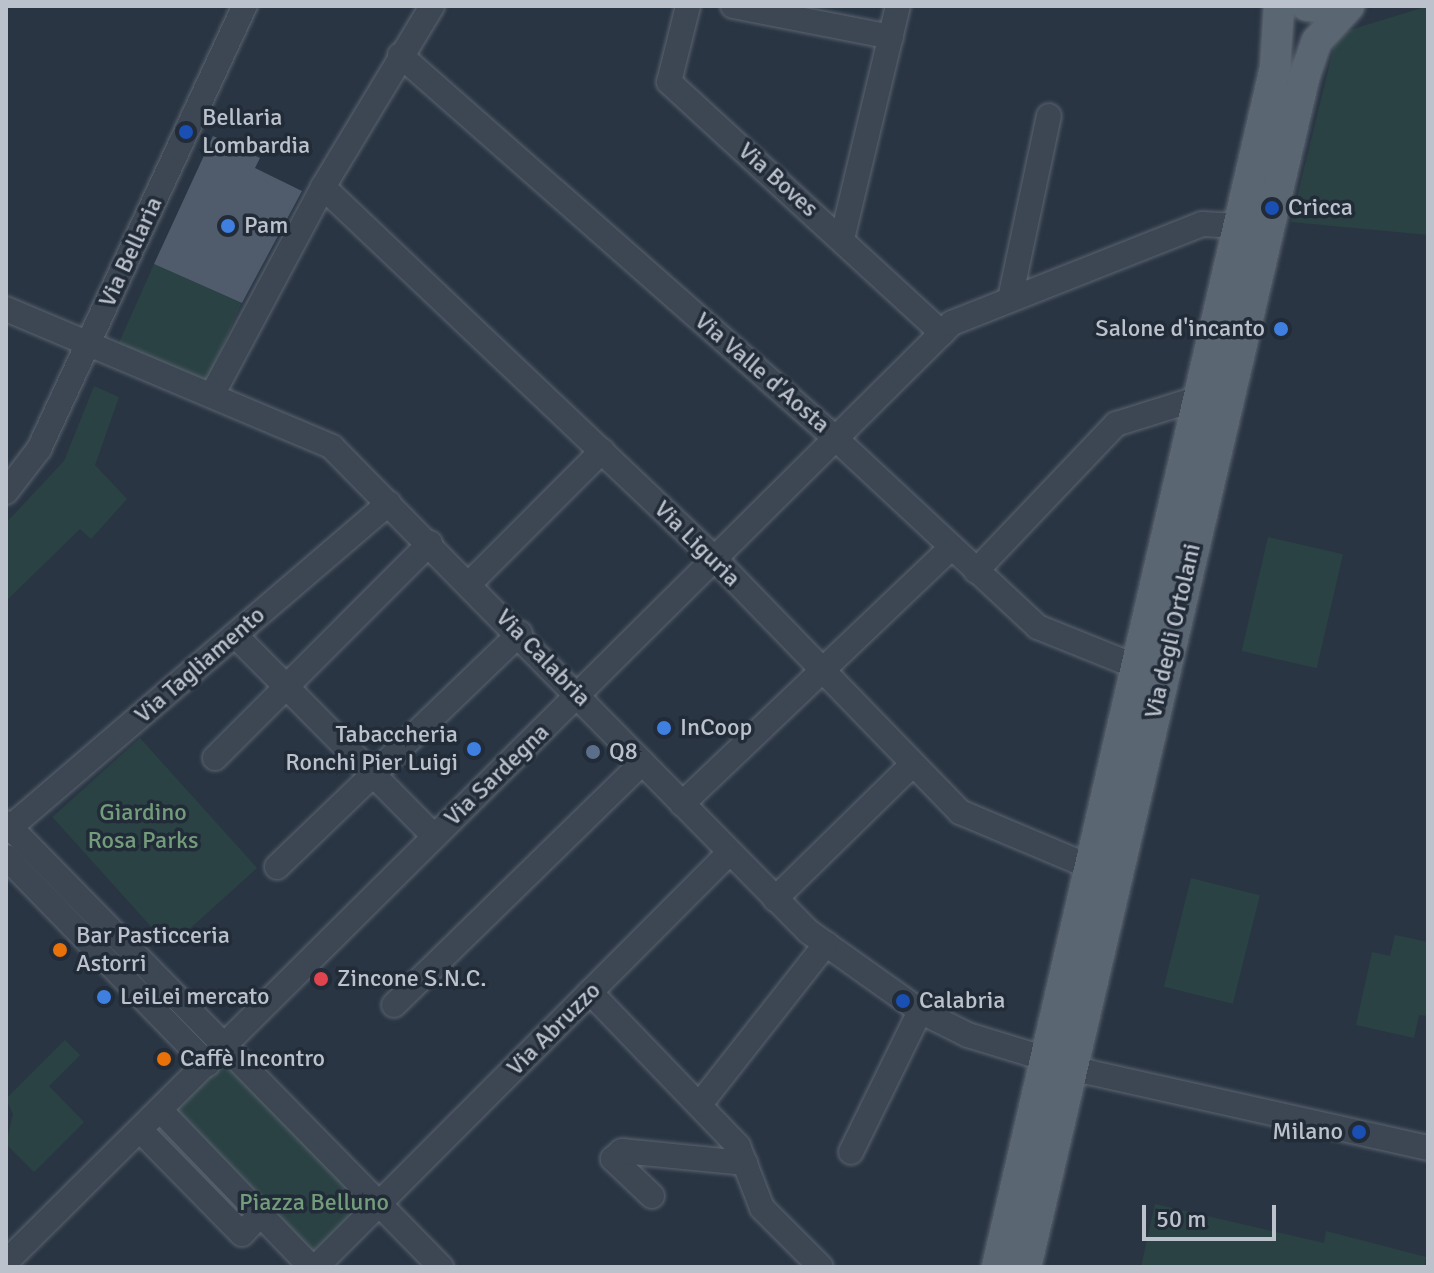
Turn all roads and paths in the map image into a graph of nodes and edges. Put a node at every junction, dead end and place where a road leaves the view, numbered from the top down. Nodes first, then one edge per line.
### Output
1 (245, 6) edge
2 (432, 6) edge
3 (688, 6) edge
4 (733, 6) edge
5 (898, 6) edge
6 (1279, 6) edge
7 (1307, 6) edge
8 (1348, 6) edge
9 (891, 37) junction
10 (400, 55) junction
11 (1049, 116) dead end
12 (323, 187) junction
13 (1239, 226) junction
14 (842, 239) junction
15 (1010, 299) junction
16 (6, 309) edge
17 (942, 333) junction
18 (89, 343) junction
19 (212, 395) junction
20 (1199, 398) junction
21 (835, 438) junction
22 (602, 451) junction
23 (6, 492) edge
24 (389, 503) junction
25 (430, 543) junction
26 (951, 548) junction
27 (714, 558) junction
28 (976, 571) junction
29 (470, 583) junction
30 (520, 633) junction
31 (235, 635) junction
32 (1137, 667) junction
33 (823, 674) junction
34 (284, 686) junction
35 (579, 696) junction
36 (215, 758) dead end
37 (642, 763) junction
38 (911, 766) junction
39 (373, 775) junction
40 (682, 804) junction
41 (7, 827) edge
42 (434, 836) junction
43 (728, 854) junction
44 (6, 857) edge
45 (277, 867) dead end
46 (1090, 867) junction
47 (775, 899) junction
48 (826, 944) junction
49 (590, 992) junction
50 (394, 1005) dead end
51 (920, 1011) junction
52 (226, 1045) junction
53 (1046, 1058) junction
54 (207, 1064) junction
55 (1075, 1065) junction
56 (700, 1104) junction
57 (161, 1111) junction
58 (141, 1131) junction
59 (1428, 1148) edge
60 (851, 1152) dead end
61 (745, 1163) junction
62 (652, 1196) dead end
63 (381, 1205) junction
64 (260, 1215) junction
65 (9, 1252) edge
66 (313, 1267) edge
67 (441, 1267) edge
68 (821, 1267) edge
69 (997, 1267) edge
70 (1026, 1267) edge

1 - 18 street, Via Bellaria
2 - 10 street
3 - 14 street, Via Boves
4 - 9 street
5 - 9 street
6 - 13 main road, Via degli Ortolani
7 - 8 main road
8 - 55 main road, Via degli Ortolani
9 - 14 street
10 - 12 street
10 - 21 street, Via Valle d'Aosta
11 - 15 street
12 - 19 street
12 - 22 street, Via Liguria
13 - 15 street, Via Sardegna
13 - 20 main road, Via degli Ortolani
14 - 17 street, Via Boves
15 - 17 street, Via Sardegna
16 - 18 street, Via Calabria
17 - 21 street, Via Sardegna
18 - 19 street, Via Calabria
18 - 23 street, Via Bellaria
19 - 24 street, Via Calabria
20 - 28 street
20 - 32 main road, Via degli Ortolani
21 - 26 street, Via Valle d'Aosta
21 - 27 street, Via Sardegna
22 - 27 street, Via Liguria
22 - 29 street
24 - 25 street, Via Calabria
24 - 31 street, Via Tagliamento
25 - 29 street, Via Calabria
25 - 34 street
26 - 28 street, Via Valle d'Aosta
26 - 33 street
27 - 33 street, Via Liguria
27 - 35 street, Via Sardegna
28 - 32 street, Via Valle d'Aosta
29 - 30 street, Via Calabria
30 - 35 street, Via Calabria
30 - 39 street
31 - 34 street
31 - 41 street, Via Tagliamento
32 - 46 main road, Via degli Ortolani
33 - 38 street, Via Liguria
33 - 40 street
34 - 36 street
34 - 39 street
35 - 37 street, Via Calabria
35 - 42 street, Via Sardegna
37 - 40 street, Via Calabria
37 - 50 street
38 - 46 street, Via Liguria
38 - 47 street
39 - 42 street
39 - 45 street
40 - 43 street, Via Calabria
41 - 52 street
42 - 52 street, Via Sardegna
43 - 47 street, Via Calabria
43 - 49 street, Via Abruzzo
44 - 54 street
46 - 53 main road, Via degli Ortolani
47 - 48 street, Via Calabria
48 - 51 street, Via Calabria
48 - 56 street
49 - 56 street
49 - 63 street, Via Abruzzo
51 - 53 street, Via Calabria
51 - 60 street
52 - 54 street, Via Sardegna
52 - 63 street
53 - 55 street, Via Calabria
53 - 69 main road, Via degli Ortolani
54 - 57 street, Via Sardegna
55 - 59 street, Via Calabria
55 - 70 main road, Via degli Ortolani
56 - 61 street
57 - 58 street, Via Sardegna
57 - 64 street
58 - 64 street
58 - 65 street, Via Sardegna
61 - 62 street
61 - 68 street
63 - 66 street
63 - 67 street
64 - 66 street

